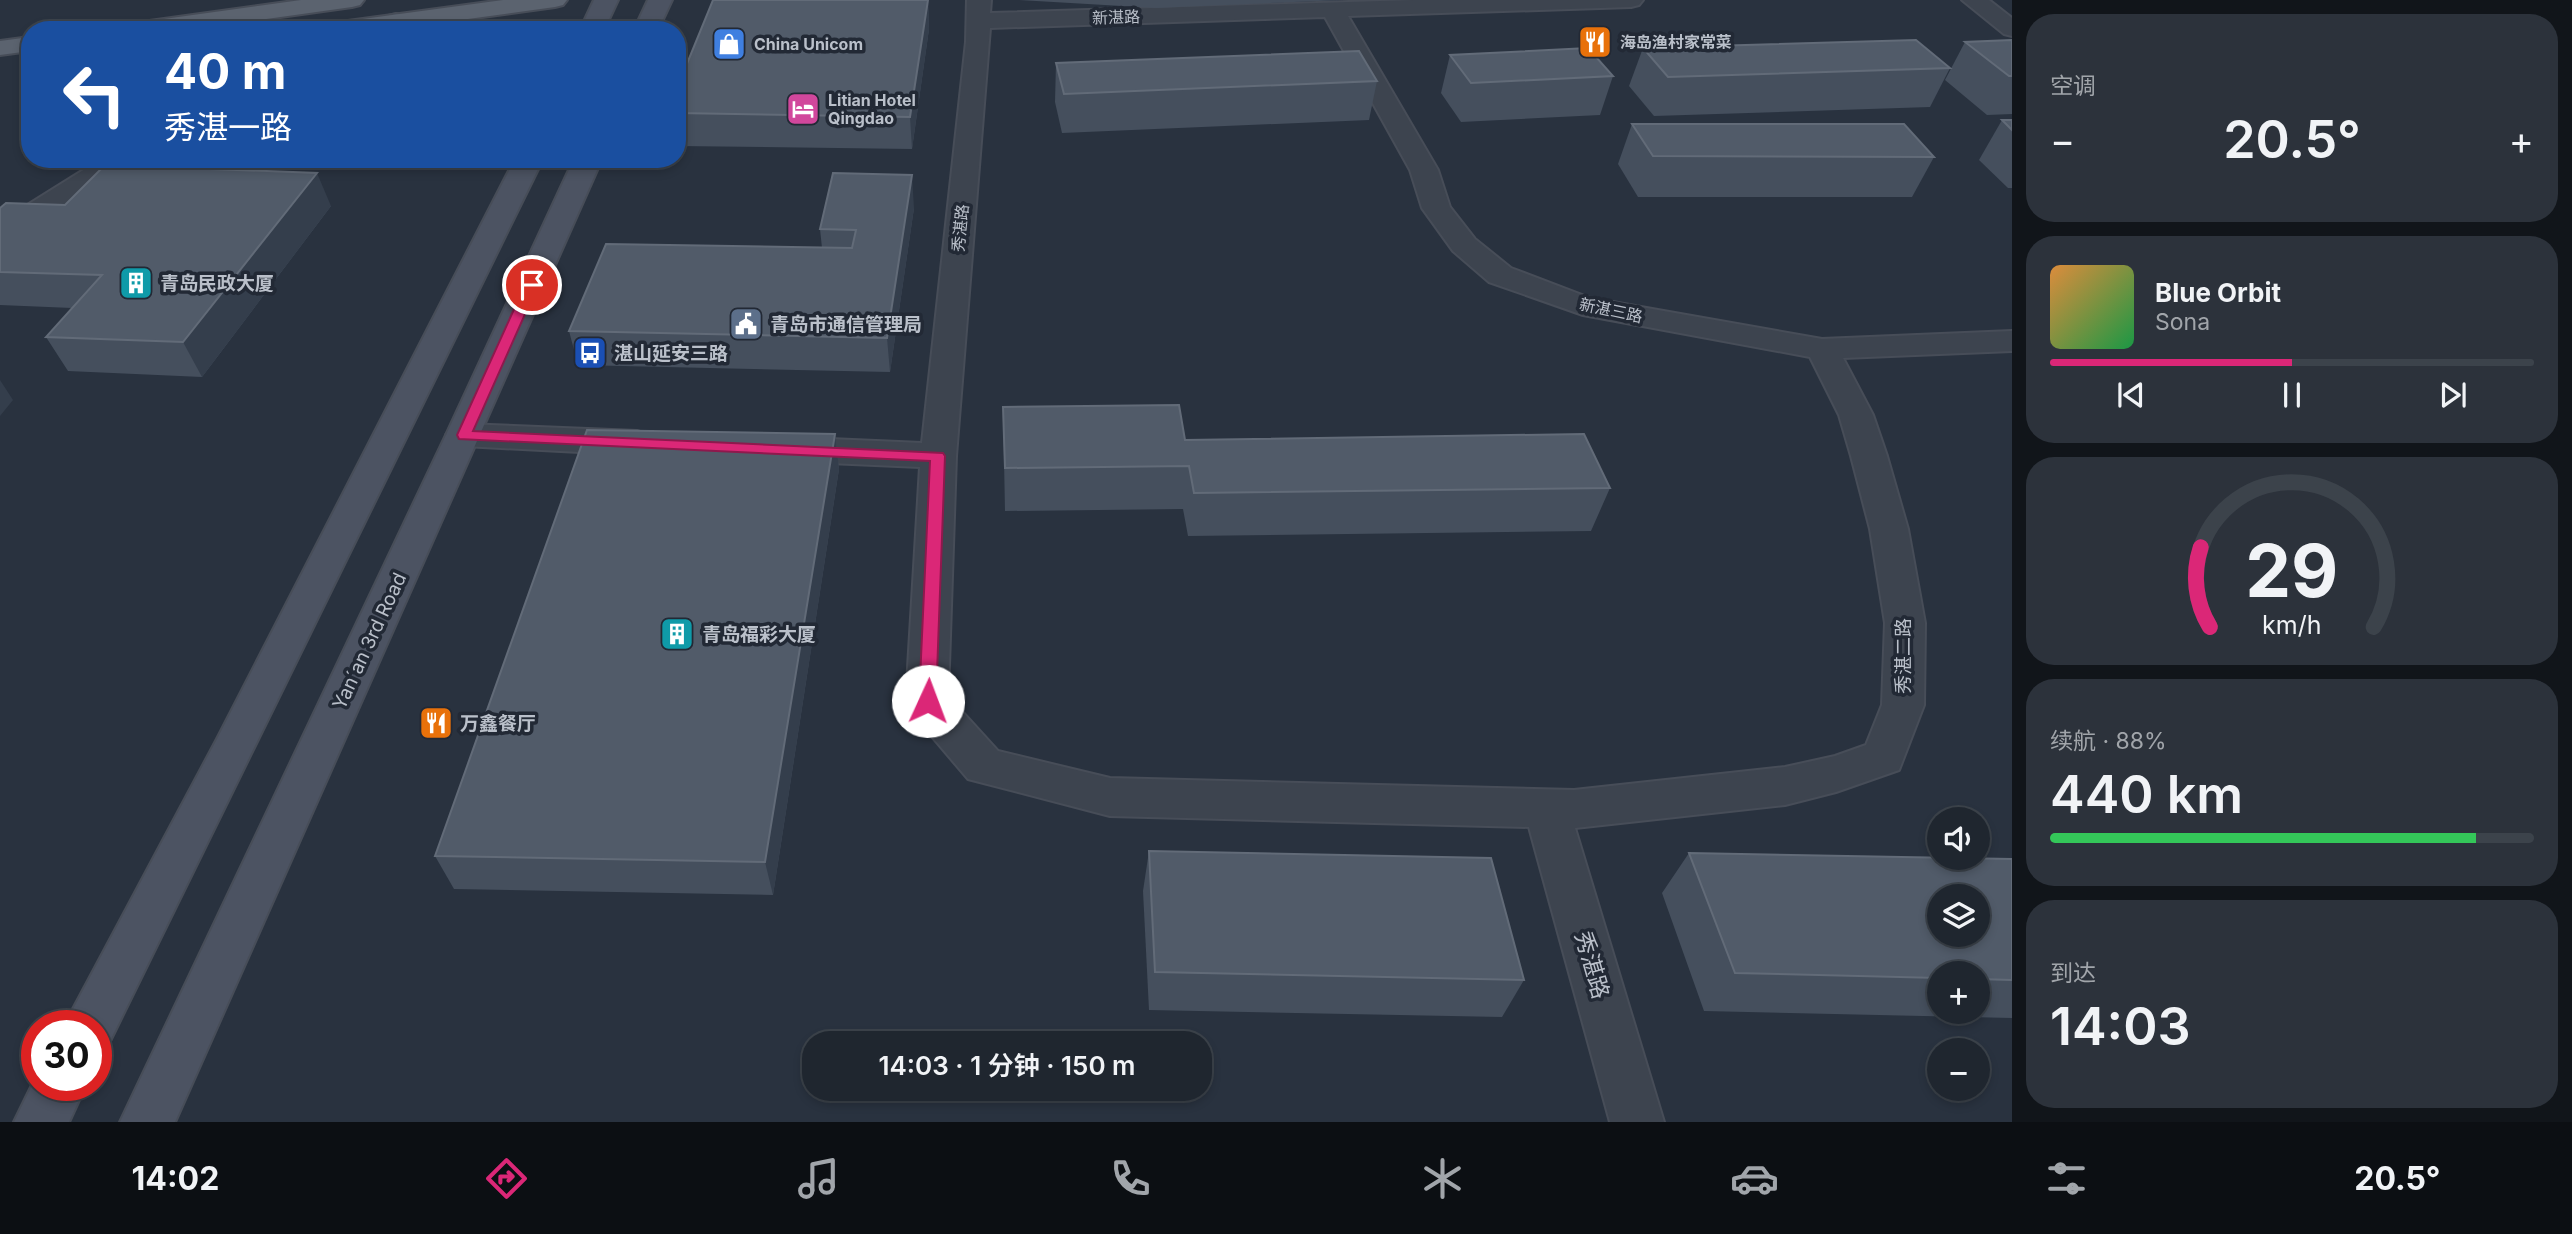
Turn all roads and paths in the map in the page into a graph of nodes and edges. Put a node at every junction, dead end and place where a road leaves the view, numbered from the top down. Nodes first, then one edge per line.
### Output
1 (352, 0) edge
2 (555, 0) edge
3 (606, 0) edge
4 (660, 0) edge
5 (1631, 0) edge
6 (1974, 0) edge
7 (979, 10) edge
8 (200, 21) edge
9 (396, 21) edge
10 (596, 21) edge
11 (650, 21) edge
12 (1340, 23) junction
13 (2012, 29) edge
14 (21, 45) edge
15 (0, 48) edge
16 (107, 168) edge
17 (524, 168) edge
18 (584, 168) edge
19 (0, 235) edge
20 (2012, 341) edge
21 (1822, 349) junction
22 (464, 435) junction
23 (673, 444) edge
24 (757, 448) edge
25 (938, 456) junction
26 (1546, 808) junction
27 (99, 1010) edge
28 (52, 1101) edge
29 (41, 1122) edge
30 (147, 1122) edge
31 (1637, 1122) edge

1 - 8 main road
2 - 9 main road
3 - 10 main road
4 - 11 main road
5 - 12 street, 新湛路
6 - 13 street
7 - 12 street, 新湛路
7 - 25 street, 秀湛路
12 - 21 street, 新湛三路
14 - 15 main road
16 - 19 street
17 - 27 main road
18 - 22 main road, Yan´an 3rd Road
20 - 21 street, 新湛三路
21 - 26 street, 秀湛二路
22 - 23 street
22 - 30 main road, Yan´an 3rd Road
24 - 25 street
25 - 26 street, 秀湛路
26 - 31 street, 秀湛路
28 - 29 main road

